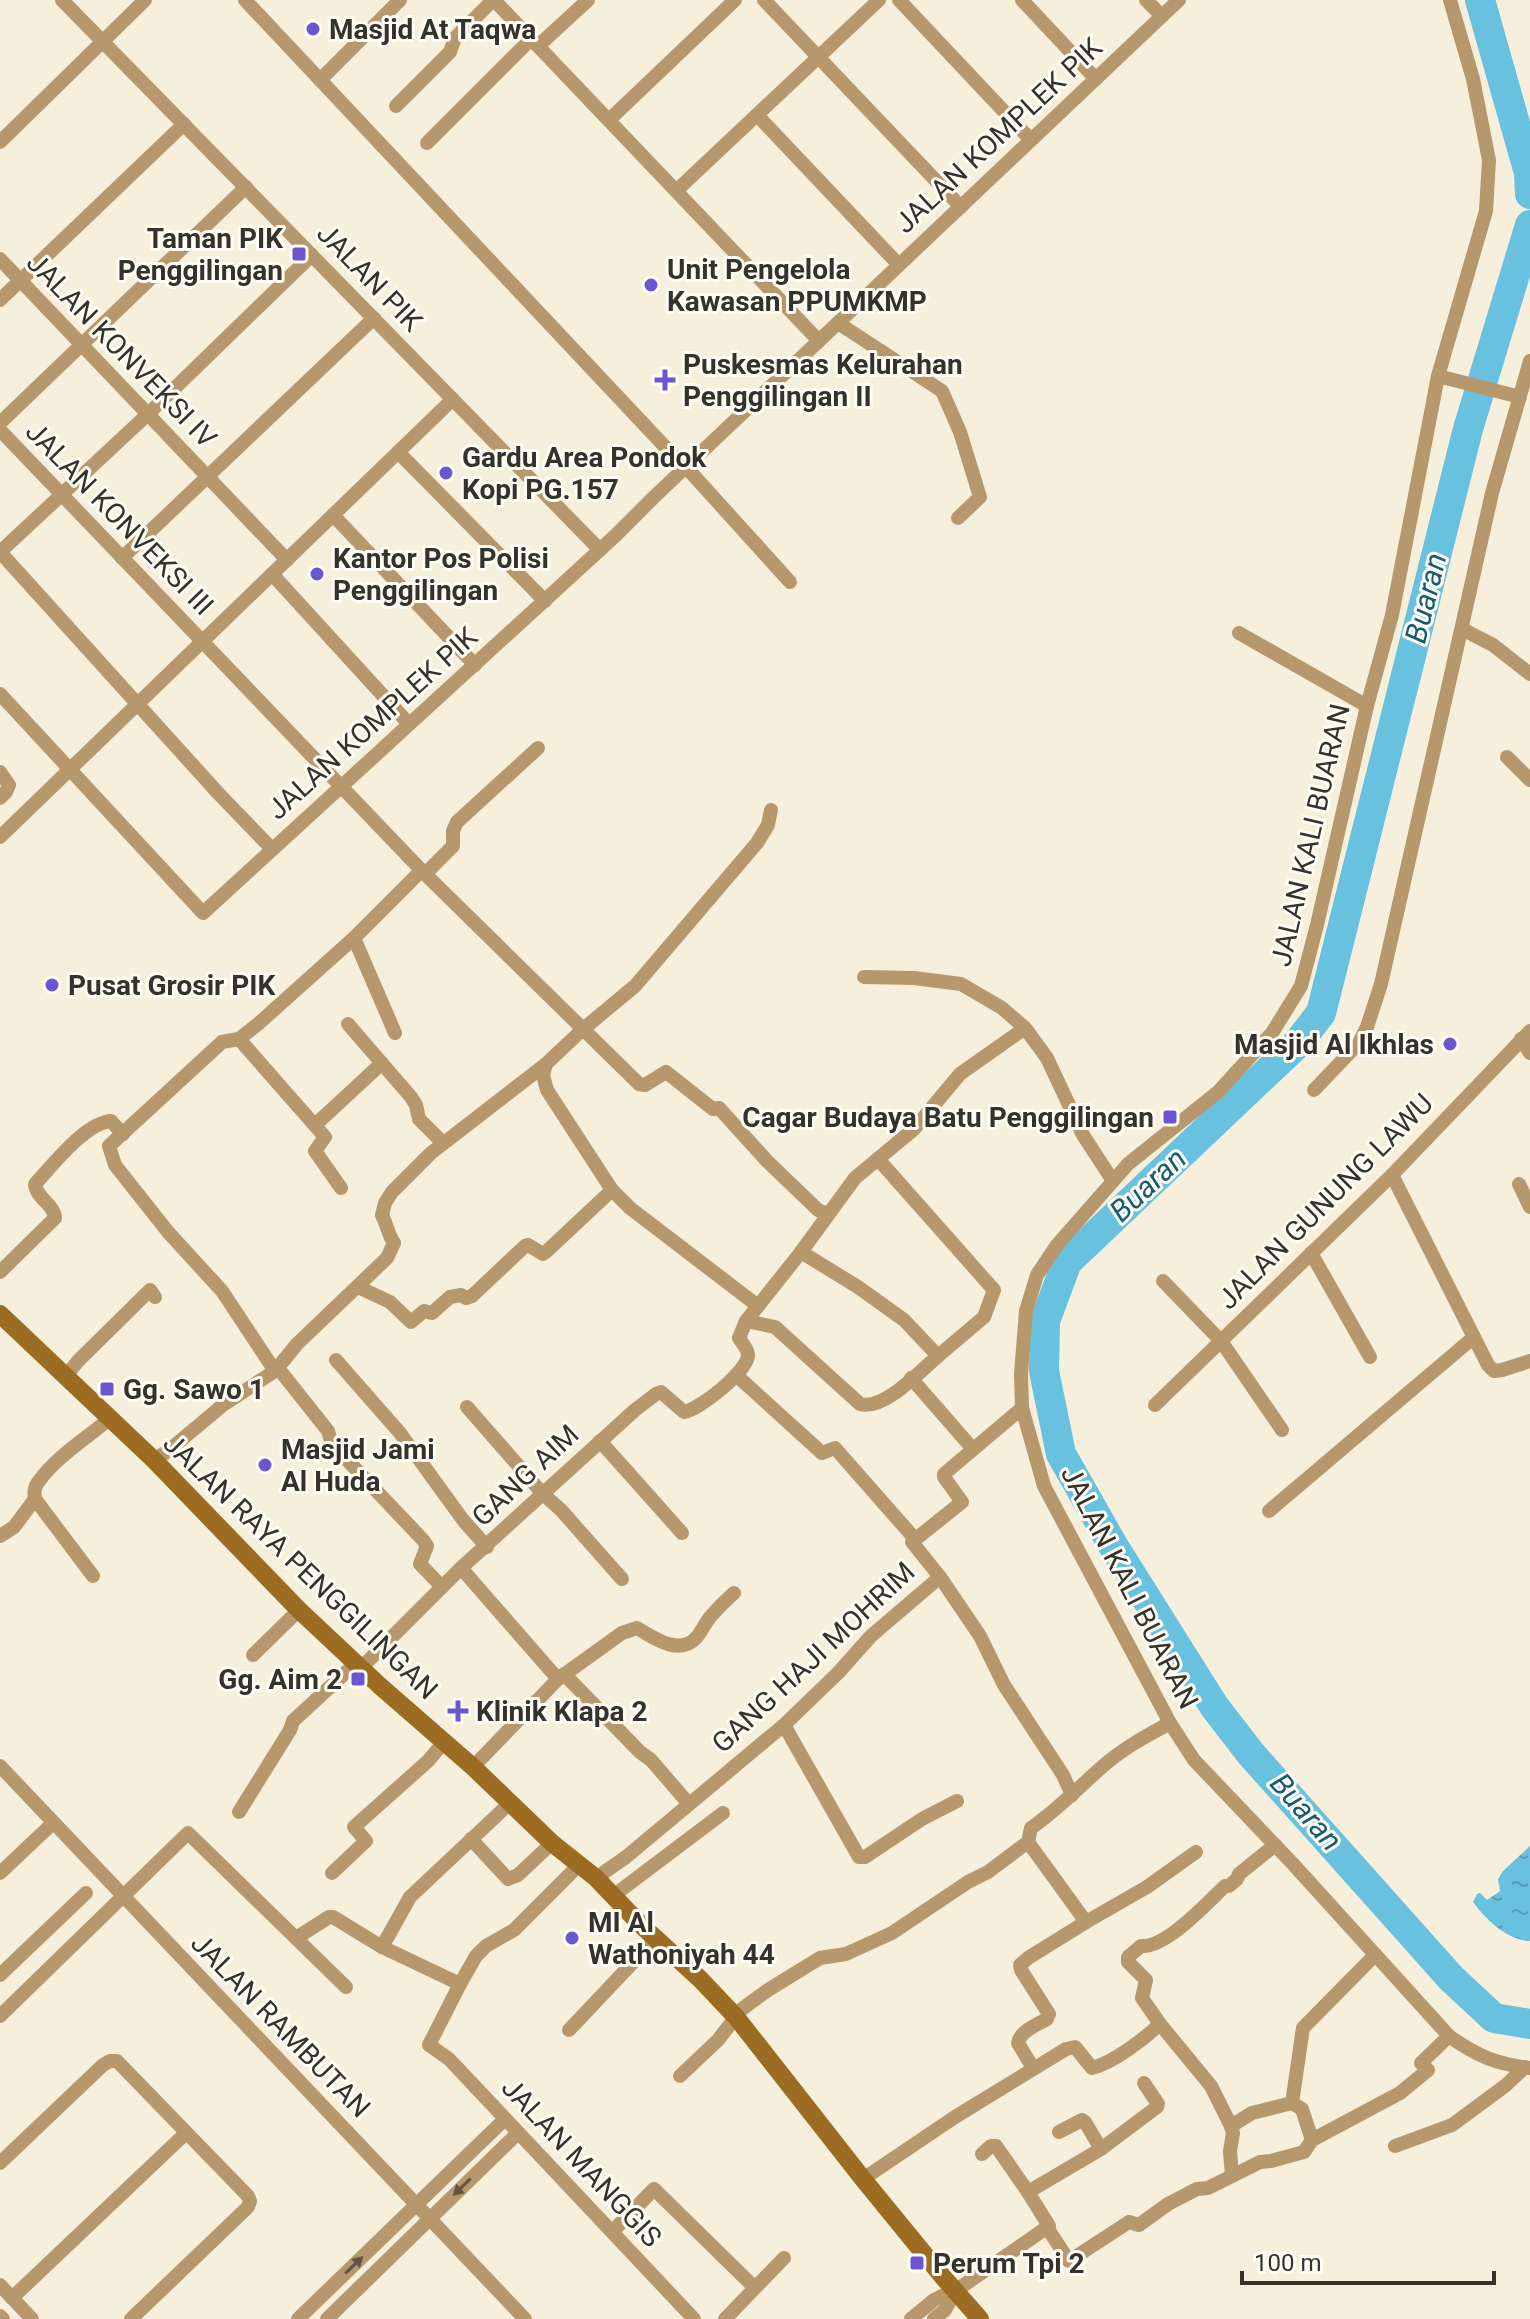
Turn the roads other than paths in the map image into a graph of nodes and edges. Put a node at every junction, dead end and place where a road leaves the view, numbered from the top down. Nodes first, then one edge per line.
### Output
1 (62, 0) edge
2 (145, 0) edge
3 (245, 0) edge
4 (400, 0) edge
5 (493, 0) edge
6 (588, 0) edge
7 (735, 0) edge
8 (764, 0) edge
9 (879, 0) edge
10 (899, 0) edge
11 (1022, 0) edge
12 (1146, 0) edge
13 (1179, 0) edge
14 (1450, 0) edge
15 (1162, 16) junction
16 (103, 41) junction
17 (535, 43) junction
18 (817, 58) junction
19 (1096, 79) junction
20 (320, 80) junction
21 (396, 106) dead end
22 (757, 115) junction
23 (609, 120) junction
24 (184, 124) junction
25 (1031, 140) junction
26 (0, 142) edge
27 (427, 143) dead end
28 (246, 187) junction
29 (676, 191) junction
30 (961, 207) junction
31 (312, 255) junction
32 (0, 259) edge
33 (899, 265) junction
34 (20, 281) junction
35 (0, 300) edge
36 (374, 318) junction
37 (838, 323) junction
38 (819, 341) junction
39 (82, 345) junction
40 (1530, 361) edge
41 (1444, 378) junction
42 (1515, 396) junction
43 (453, 399) junction
44 (148, 414) junction
45 (0, 423) edge
46 (0, 430) edge
47 (398, 452) junction
48 (686, 468) junction
49 (207, 477) junction
50 (62, 495) junction
51 (333, 515) junction
52 (958, 518) dead end
53 (600, 550) junction
54 (0, 552) edge
55 (122, 558) junction
56 (287, 560) junction
57 (272, 574) junction
58 (790, 582) dead end
59 (545, 601) junction
60 (1462, 629) junction
61 (1239, 633) dead end
62 (202, 642) junction
63 (475, 665) junction
64 (1530, 674) edge
65 (0, 694) edge
66 (138, 703) junction
67 (1367, 706) junction
68 (409, 724) junction
69 (538, 748) dead end
70 (1507, 757) dead end
71 (70, 768) junction
72 (0, 772) edge
73 (1530, 780) edge
74 (342, 786) junction
75 (0, 798) edge
76 (771, 810) dead end
77 (0, 837) edge
78 (272, 849) junction
79 (424, 872) junction
80 (354, 938) junction
81 (864, 977) dead end
82 (348, 1024) dead end
83 (1025, 1028) junction
84 (582, 1030) junction
85 (395, 1033) dead end
86 (1526, 1035) edge
87 (239, 1039) junction
88 (1530, 1053) edge
89 (382, 1063) junction
90 (546, 1064) junction
91 (1314, 1090) dead end
92 (315, 1125) junction
93 (123, 1134) junction
94 (443, 1143) junction
95 (878, 1159) junction
96 (1392, 1175) junction
97 (1113, 1181) junction
98 (1519, 1184) dead end
99 (341, 1188) dead end
100 (612, 1190) junction
101 (1530, 1207) edge
102 (828, 1214) junction
103 (801, 1252) junction
104 (1311, 1253) junction
105 (0, 1272) edge
106 (1163, 1281) dead end
107 (358, 1287) junction
108 (155, 1297) dead end
109 (758, 1306) junction
110 (0, 1314) edge
111 (746, 1321) junction
112 (1474, 1337) junction
113 (1221, 1341) junction
114 (938, 1356) junction
115 (1370, 1357) dead end
116 (336, 1360) dead end
117 (1530, 1361) edge
118 (276, 1369) junction
119 (736, 1375) junction
120 (66, 1376) junction
121 (911, 1378) junction
122 (1155, 1405) dead end
123 (467, 1407) dead end
124 (1022, 1408) junction
125 (109, 1419) junction
126 (1282, 1430) dead end
127 (600, 1441) junction
128 (972, 1448) junction
129 (154, 1460) junction
130 (543, 1494) junction
131 (35, 1499) junction
132 (1269, 1511) dead end
133 (682, 1533) dead end
134 (0, 1536) edge
135 (915, 1539) junction
136 (487, 1547) junction
137 (461, 1568) junction
138 (93, 1576) dead end
139 (940, 1577) junction
140 (622, 1579) dead end
141 (442, 1587) junction
142 (734, 1593) dead end
143 (299, 1610) junction
144 (253, 1655) dead end
145 (358, 1666) junction
146 (561, 1676) junction
147 (1170, 1723) junction
148 (784, 1725) junction
149 (444, 1742) junction
150 (0, 1766) edge
151 (473, 1767) junction
152 (1072, 1795) junction
153 (957, 1801) dead end
154 (510, 1803) junction
155 (689, 1804) junction
156 (239, 1812) dead end
157 (723, 1813) dead end
158 (53, 1823) junction
159 (471, 1839) junction
160 (1028, 1842) junction
161 (552, 1843) junction
162 (1275, 1845) junction
163 (1196, 1852) dead end
164 (579, 1865) junction
165 (0, 1873) edge
166 (332, 1873) dead end
167 (596, 1878) junction
168 (86, 1893) dead end
169 (613, 1896) junction
170 (123, 1898) junction
171 (1086, 1922) junction
172 (657, 1937) junction
173 (296, 1938) junction
174 (382, 1947) junction
175 (1375, 1955) junction
176 (0, 1975) edge
177 (460, 1984) junction
178 (346, 1987) dead end
179 (0, 2016) edge
180 (736, 2017) junction
181 (1160, 2024) junction
182 (569, 2030) dead end
183 (1449, 2036) junction
184 (1528, 2067) edge
185 (1033, 2068) junction
186 (680, 2076) dead end
187 (1144, 2083) dead end
188 (1292, 2103) junction
189 (505, 2119) junction
190 (1231, 2126) junction
191 (1059, 2132) dead end
192 (186, 2133) junction
193 (518, 2133) junction
194 (1312, 2140) junction
195 (1395, 2146) dead end
196 (1101, 2149) junction
197 (982, 2154) dead end
198 (0, 2163) edge
199 (1232, 2176) junction
200 (863, 2179) junction
201 (1028, 2192) junction
202 (417, 2204) junction
203 (431, 2218) junction
204 (1048, 2229) junction
205 (613, 2231) junction
206 (784, 2258) dead end
207 (0, 2285) edge
208 (755, 2288) junction
209 (956, 2291) junction
210 (12, 2298) junction
211 (32, 2319) edge
212 (131, 2319) edge
213 (298, 2319) edge
214 (327, 2319) edge
215 (525, 2319) edge
216 (694, 2319) edge
217 (725, 2319) edge
218 (911, 2319) edge
219 (934, 2319) edge
220 (980, 2319) edge

1 - 16 street, JALAN PIK
2 - 16 street
3 - 20 street
4 - 20 street
5 - 17 street
5 - 21 street
6 - 17 street
7 - 23 street
8 - 18 street
9 - 18 street
10 - 25 street
11 - 19 street
12 - 15 street
13 - 15 street, JALAN KOMPLEK PIK
14 - 41 street, JALAN KALI BUARAN
15 - 19 street, JALAN KOMPLEK PIK
16 - 24 street, JALAN PIK
16 - 26 street
17 - 23 street
17 - 27 street
18 - 22 street
18 - 30 street
19 - 25 street, JALAN KOMPLEK PIK
20 - 48 street
22 - 29 street
22 - 33 street
23 - 29 street
24 - 28 street, JALAN PIK
24 - 34 street
25 - 30 street, JALAN KOMPLEK PIK
28 - 31 street, JALAN PIK
28 - 39 street
29 - 38 street
30 - 33 street, JALAN KOMPLEK PIK
31 - 36 street, JALAN PIK
31 - 44 street
32 - 34 street, JALAN KONVEKSI IV
33 - 37 street, JALAN KOMPLEK PIK
34 - 35 street
34 - 39 street, JALAN KONVEKSI IV
36 - 43 street, JALAN PIK
36 - 49 street
37 - 38 street, JALAN KOMPLEK PIK
37 - 52 street
38 - 48 street, JALAN KOMPLEK PIK
39 - 44 street, JALAN KONVEKSI IV
39 - 45 street
40 - 42 street
41 - 42 street
41 - 67 street, JALAN KALI BUARAN
42 - 60 street
43 - 47 street
43 - 53 street, JALAN PIK
44 - 49 street, JALAN KONVEKSI IV
44 - 50 street
46 - 50 street, JALAN KONVEKSI III
47 - 51 street
47 - 59 street
48 - 53 street, JALAN KOMPLEK PIK
48 - 58 street
49 - 55 street, JALAN KONVEKSI IV
49 - 56 street, JALAN KONVEKSI IV
50 - 54 street
50 - 55 street, JALAN KONVEKSI III
51 - 56 street
51 - 63 street
53 - 59 street, JALAN KOMPLEK PIK
54 - 66 street
55 - 62 street, JALAN KONVEKSI III
56 - 57 street
57 - 62 street
57 - 68 street
59 - 63 street, JALAN KOMPLEK PIK
60 - 64 street
60 - 91 street
61 - 67 street
62 - 66 street
62 - 74 street, JALAN KONVEKSI III
63 - 68 street, JALAN KOMPLEK PIK
65 - 71 street
66 - 71 street
66 - 78 street
67 - 97 street, JALAN KALI BUARAN
68 - 74 street, JALAN KOMPLEK PIK
69 - 79 street
70 - 73 street
71 - 77 street
71 - 78 street, JALAN KOMPLEK PIK
72 - 75 street
74 - 78 street, JALAN KOMPLEK PIK
74 - 79 street, JALAN KONVEKSI III
76 - 84 street
79 - 80 street
79 - 84 street, JALAN KONVEKSI III
80 - 85 street
80 - 87 street
81 - 83 street
82 - 89 street
83 - 95 street
83 - 97 street
84 - 90 street
84 - 102 street, JALAN KONVEKSI III
86 - 88 street
86 - 96 street, JALAN GUNUNG LAWU
87 - 92 street
87 - 93 street
89 - 92 street
89 - 94 street
90 - 94 street
90 - 100 street
92 - 99 street
93 - 105 street
93 - 118 street
94 - 107 street
95 - 102 street
95 - 114 street
96 - 104 street, JALAN GUNUNG LAWU
96 - 112 street
97 - 124 street, JALAN KALI BUARAN
98 - 101 street
100 - 107 street
100 - 109 street
102 - 103 street
103 - 109 street
103 - 114 street
104 - 113 street, JALAN GUNUNG LAWU
104 - 115 street
106 - 113 street
107 - 118 street
108 - 120 street
109 - 111 street
110 - 120 main road, JALAN RAYA PENGGILINGAN
111 - 119 street
111 - 121 street
112 - 117 street
112 - 132 street
113 - 122 street, JALAN GUNUNG LAWU
113 - 126 street
114 - 121 street
116 - 136 street
118 - 129 street
118 - 141 street
119 - 127 street, GANG AIM
119 - 135 street
120 - 125 main road, JALAN RAYA PENGGILINGAN
121 - 128 street
123 - 130 street
124 - 128 street
124 - 147 street, JALAN KALI BUARAN
125 - 129 main road, JALAN RAYA PENGGILINGAN
125 - 131 street
127 - 130 street, GANG AIM
127 - 133 street
128 - 135 street, GANG HAJI MOHRIM
129 - 143 main road, JALAN RAYA PENGGILINGAN
130 - 136 street, GANG AIM
130 - 140 street
131 - 134 street
131 - 138 street
135 - 139 street, GANG HAJI MOHRIM
136 - 137 street, GANG AIM
137 - 141 street, GANG AIM
137 - 146 street
139 - 148 street, GANG HAJI MOHRIM
139 - 152 street
141 - 145 street, GANG AIM
142 - 146 street
143 - 144 street
143 - 145 main road, JALAN RAYA PENGGILINGAN
145 - 149 main road, JALAN RAYA PENGGILINGAN
145 - 156 street, GANG AIM
146 - 151 street
146 - 155 street
147 - 152 street
147 - 162 street, JALAN KALI BUARAN
148 - 153 street
148 - 155 street, GANG HAJI MOHRIM
149 - 151 main road, JALAN RAYA PENGGILINGAN
149 - 166 street
150 - 158 street, JALAN RAMBUTAN
151 - 154 main road, JALAN RAYA PENGGILINGAN
152 - 160 street
154 - 159 street
154 - 161 main road, JALAN RAYA PENGGILINGAN
155 - 167 street, GANG HAJI MOHRIM
157 - 169 street
158 - 165 street
158 - 170 street, JALAN RAMBUTAN
159 - 161 street
159 - 174 street
160 - 171 street
160 - 180 street
161 - 164 main road, JALAN RAYA PENGGILINGAN
162 - 175 street, JALAN KALI BUARAN
162 - 181 street
163 - 171 street
164 - 167 main road, JALAN RAYA PENGGILINGAN
164 - 177 street
167 - 169 main road, JALAN RAYA PENGGILINGAN
168 - 176 street
169 - 172 main road, JALAN RAYA PENGGILINGAN
170 - 173 street
170 - 179 street
170 - 202 street, JALAN RAMBUTAN
171 - 185 street
172 - 180 main road, JALAN RAYA PENGGILINGAN
172 - 182 street
173 - 174 street
173 - 178 street
174 - 177 street
175 - 183 street, JALAN KALI BUARAN
175 - 188 street
177 - 189 street, JALAN MANGGIS
180 - 186 street
180 - 200 main road, JALAN RAYA PENGGILINGAN
181 - 185 street
181 - 190 street
183 - 184 street, JALAN KALI BUARAN
183 - 194 street
184 - 195 street
185 - 200 street
187 - 196 street
188 - 190 street
188 - 194 street
189 - 193 street, JALAN MANGGIS
189 - 202 street
190 - 199 street
191 - 196 street
192 - 198 street
192 - 210 street
192 - 212 street
193 -> 203 street
193 - 205 street, JALAN MANGGIS
194 - 199 street
196 - 201 street
197 - 201 street
199 - 204 street
200 - 209 main road, JALAN RAYA PENGGILINGAN
201 - 204 street
202 - 203 street, JALAN RAMBUTAN
213 -> 202 street
203 - 214 street
203 - 215 street, JALAN RAMBUTAN
204 - 209 street
205 - 208 street
205 - 216 street, JALAN MANGGIS
206 - 208 street
207 - 210 street
208 - 217 street
209 - 218 street
209 - 219 street
209 - 220 main road, JALAN RAYA PENGGILINGAN
210 - 211 street

